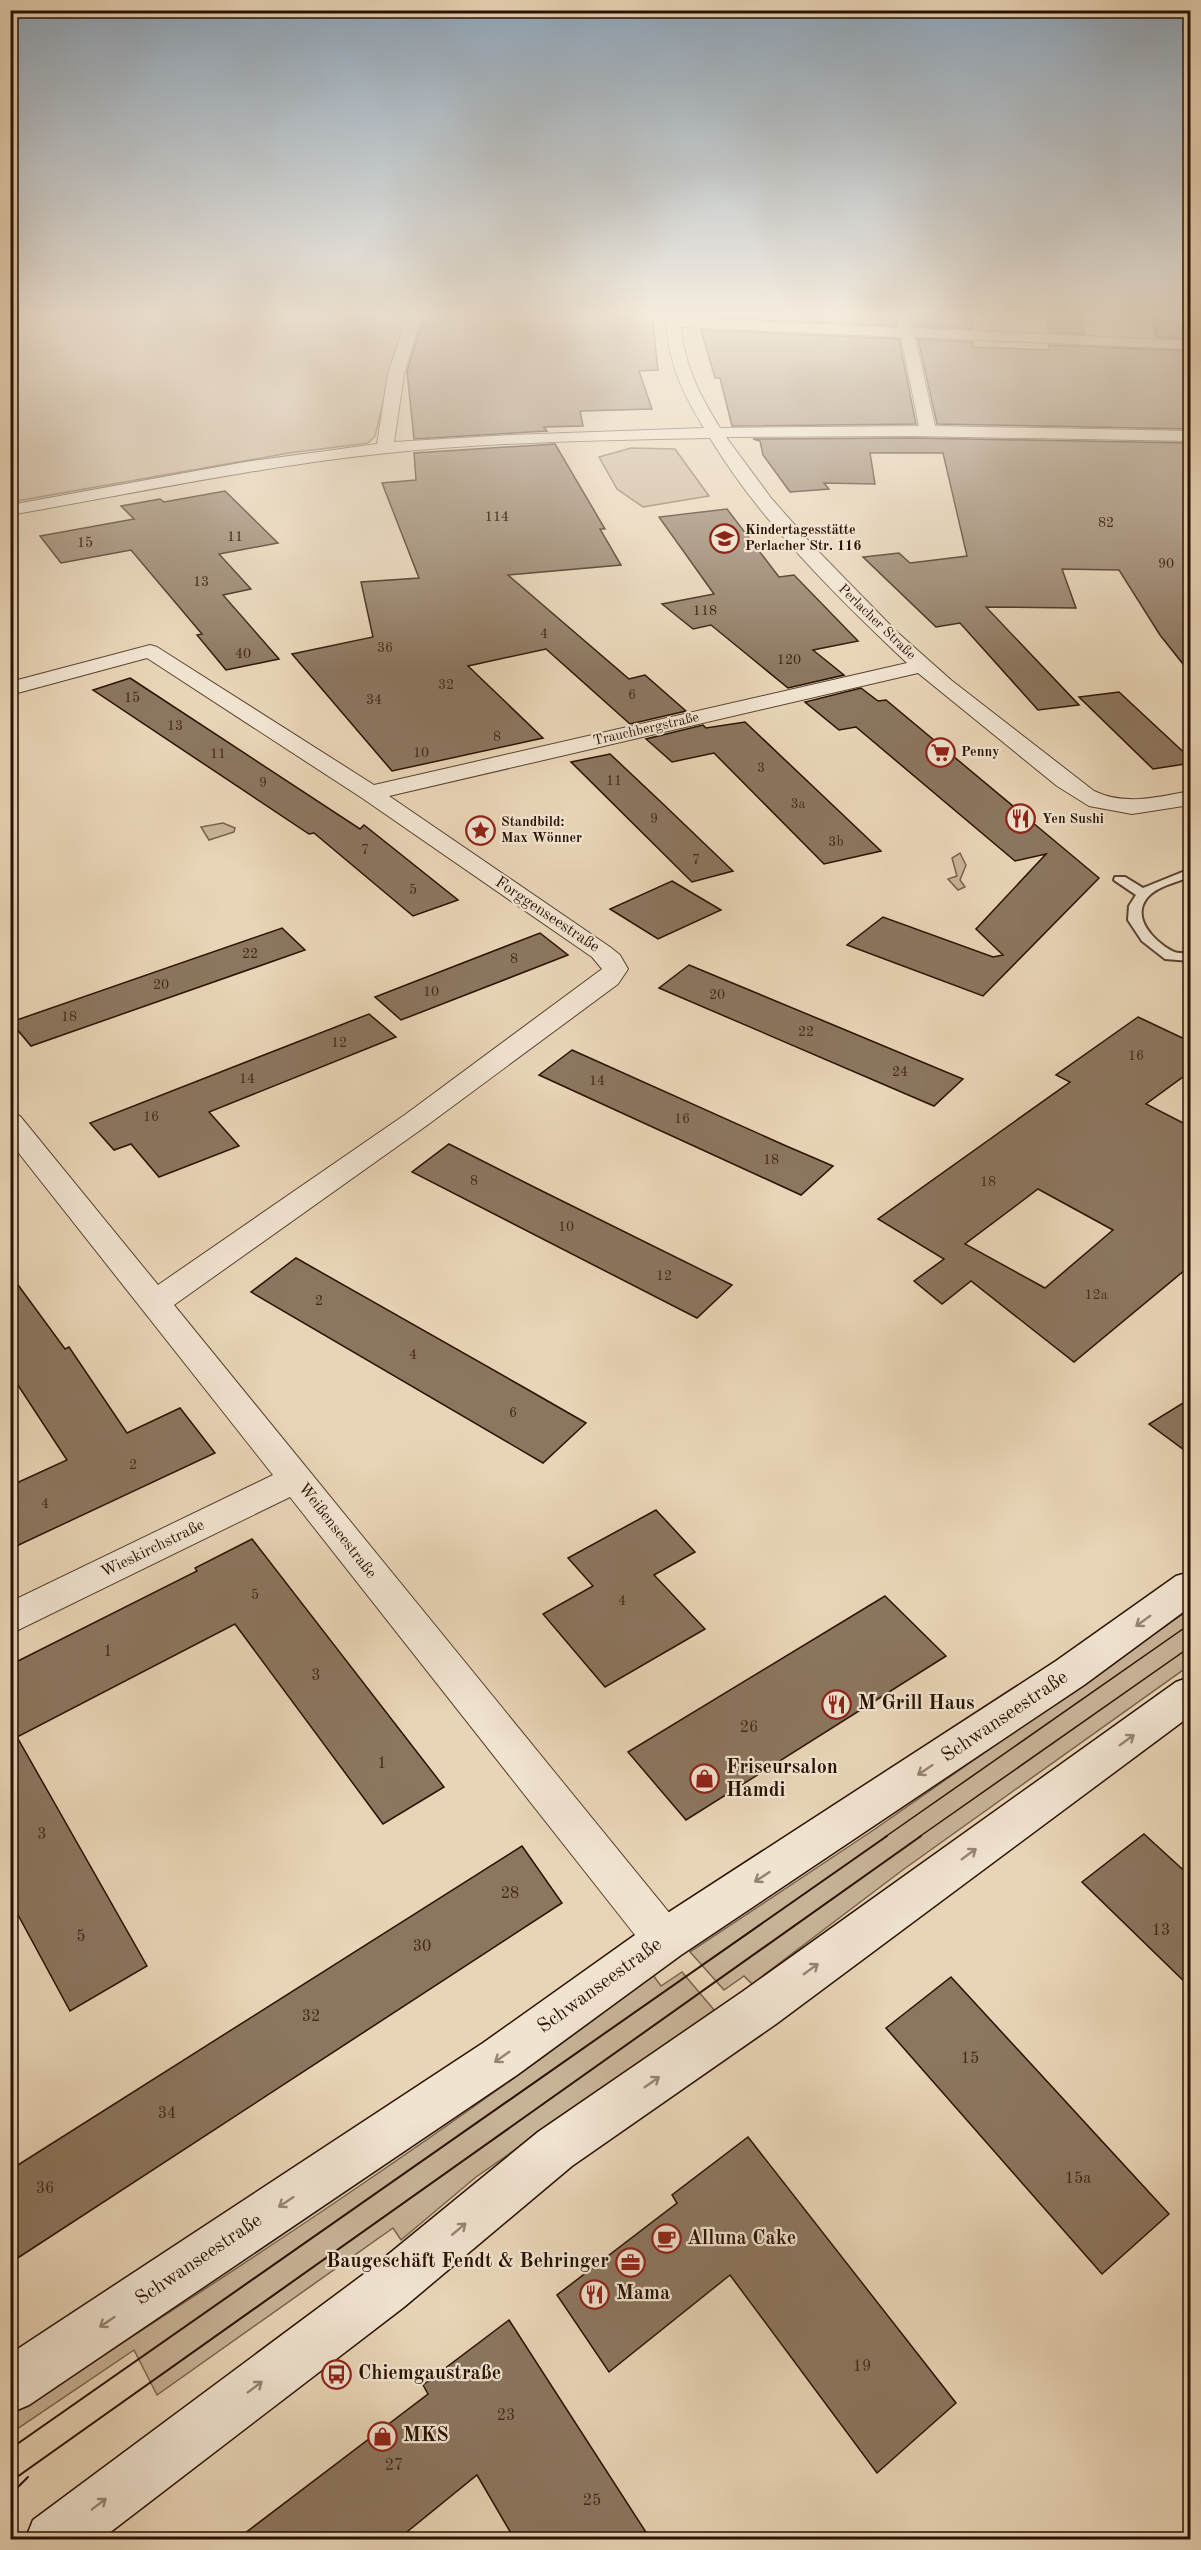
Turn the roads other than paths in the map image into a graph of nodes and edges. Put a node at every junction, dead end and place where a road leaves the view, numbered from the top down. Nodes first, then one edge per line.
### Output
1 (387, 433) edge
2 (688, 433) edge
3 (715, 433) edge
4 (1078, 433) edge
5 (1191, 436) edge
6 (385, 448) junction
7 (10, 510) edge
8 (923, 666) junction
9 (10, 688) edge
10 (370, 792) junction
11 (1191, 798) edge
12 (1191, 873) edge
13 (1120, 880) dead end
14 (1143, 894) junction
15 (1191, 957) edge
16 (10, 1122) edge
17 (154, 1303) junction
18 (296, 1479) junction
19 (1191, 1587) edge
20 (10, 1618) edge
21 (1191, 1694) edge
22 (665, 1940) junction
23 (10, 2386) edge
24 (52, 2540) edge

1 - 6 street
2 - 6 street
3 - 8 street, Perlacher Straße
4 - 5 street
6 - 7 street
8 - 10 street, Trauchbergstraße
8 - 11 street, Perlacher Straße
9 - 10 street, Forggenseestraße
10 - 17 street, Forggenseestraße
12 - 14 lane
13 - 14 lane
14 - 15 lane
16 - 17 street, Weißenseestraße
17 - 18 street, Weißenseestraße
18 - 20 street, Wieskirchstraße
18 - 22 street, Weißenseestraße
19 -> 22 main road, Schwanseestraße
24 -> 21 main road
22 -> 23 main road, Schwanseestraße

